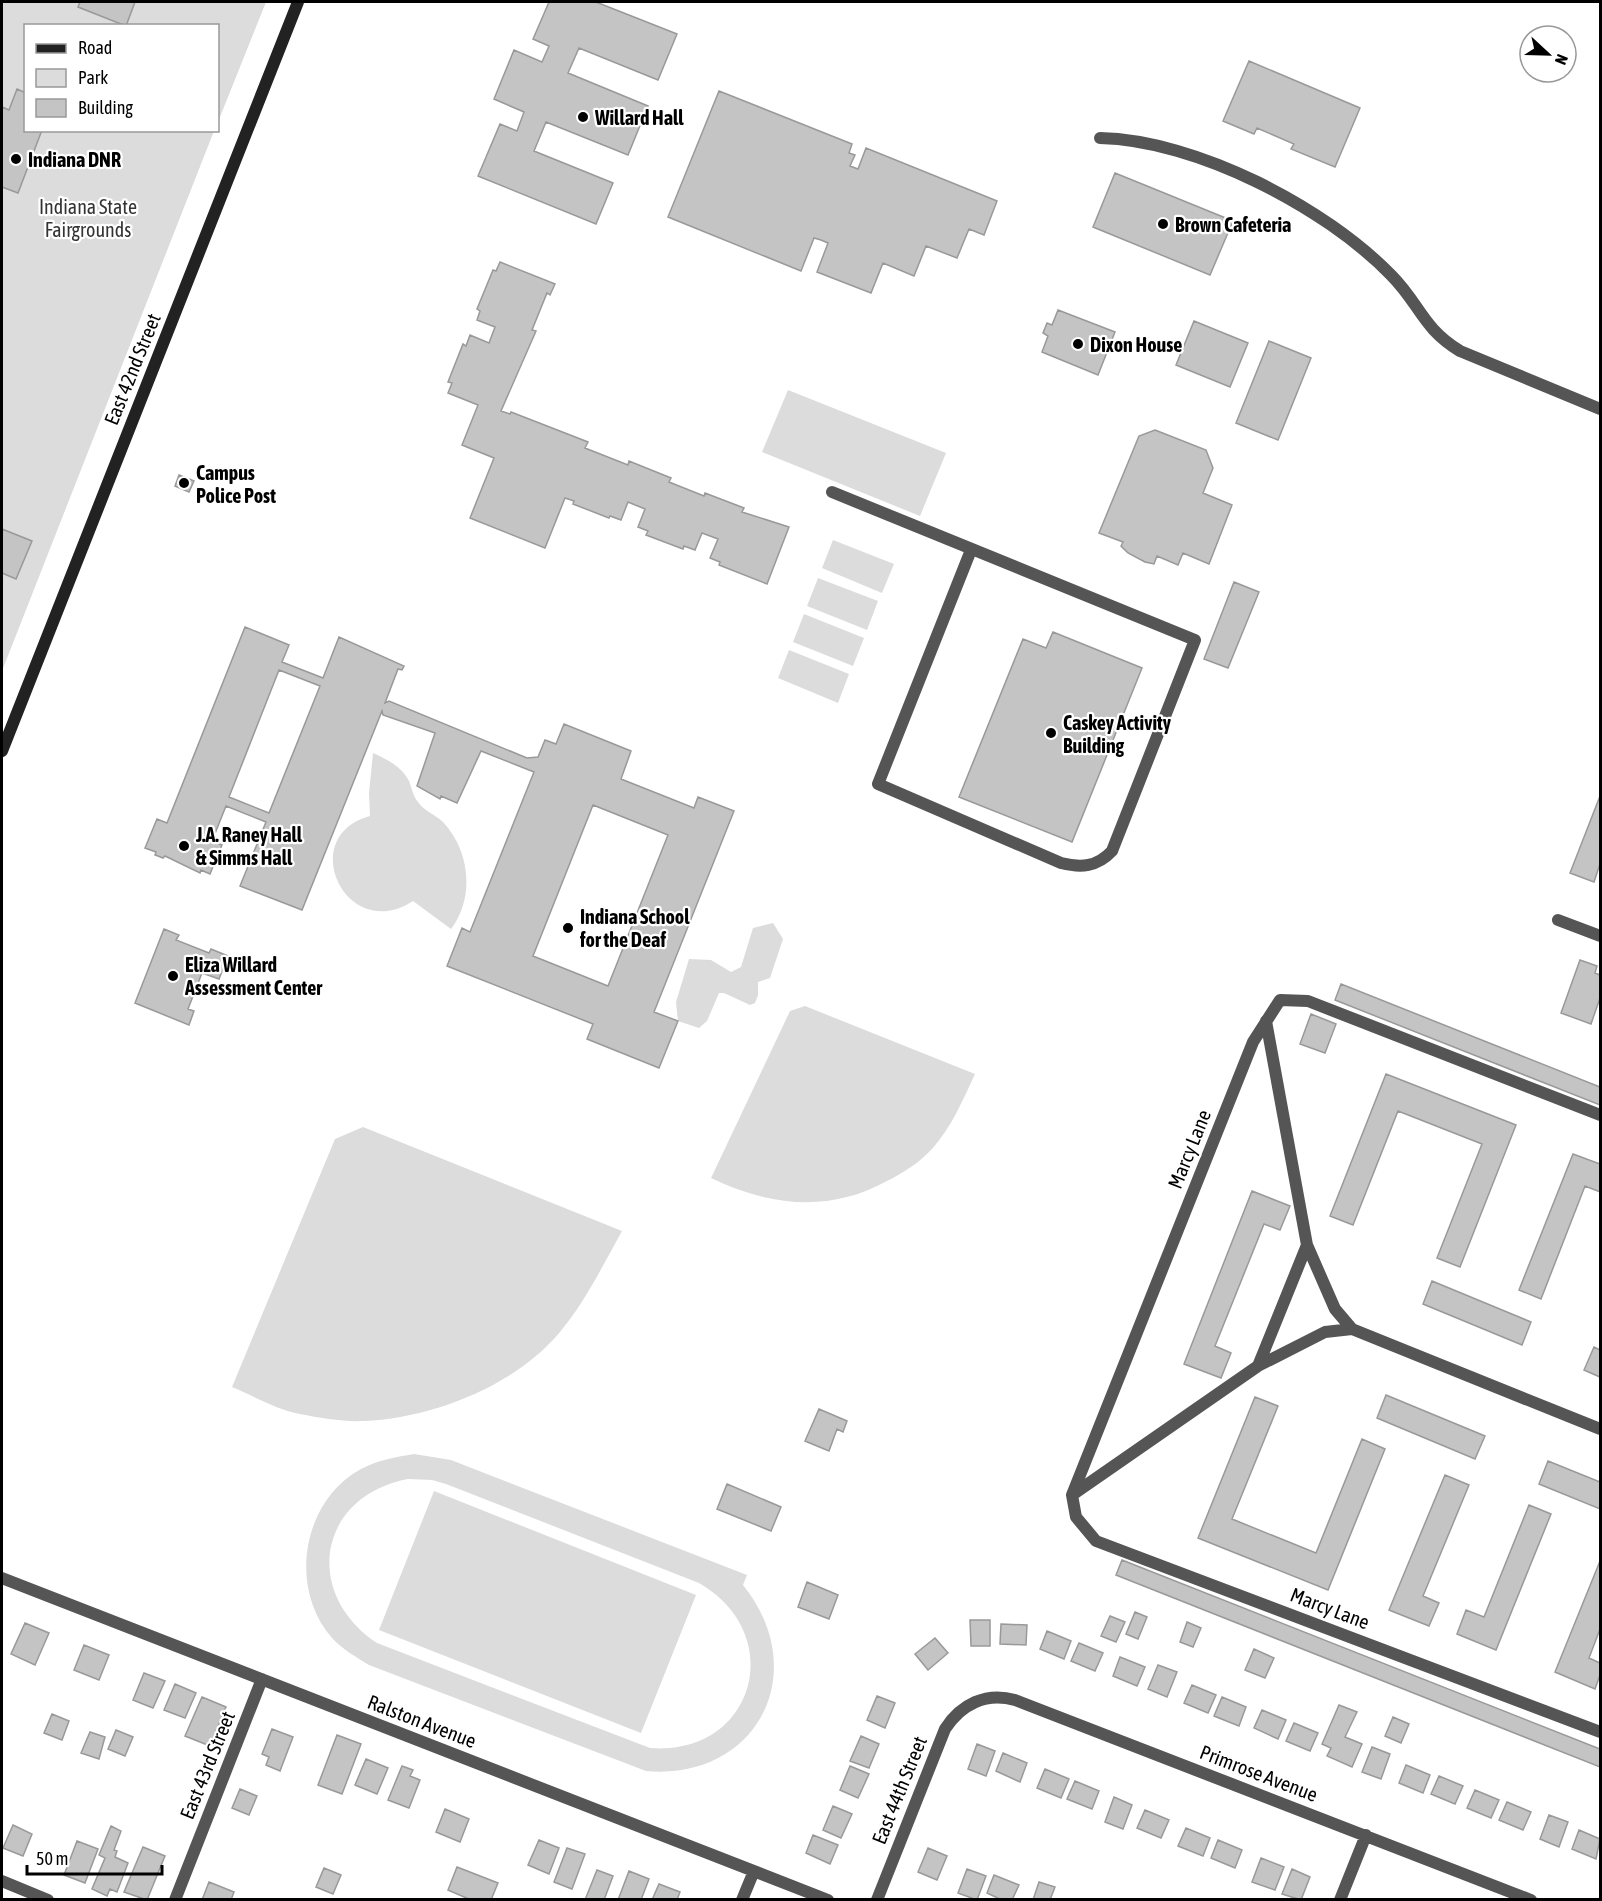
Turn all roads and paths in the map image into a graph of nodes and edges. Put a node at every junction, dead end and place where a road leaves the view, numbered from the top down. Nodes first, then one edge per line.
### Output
1 (298, 2) edge
2 (1100, 138) dead end
3 (1600, 410) edge
4 (832, 492) dead end
5 (970, 550) junction
6 (2, 750) edge
7 (1558, 920) dead end
8 (1600, 936) edge
9 (1266, 1021) junction
10 (1600, 1115) edge
11 (1307, 1245) junction
12 (1352, 1329) junction
13 (1258, 1366) junction
14 (1600, 1429) edge
15 (1072, 1494) junction
16 (2, 1578) edge
17 (262, 1679) junction
18 (971, 1704) joint
19 (1600, 1732) edge
20 (1366, 1835) junction
21 (754, 1871) junction
22 (2, 1881) edge
23 (48, 1899) edge
24 (175, 1899) edge
25 (742, 1899) edge
26 (828, 1899) edge
27 (877, 1899) edge
28 (1340, 1899) edge
29 (1531, 1899) edge

1 - 6 street, East 42nd Street
2 - 3 street
4 - 5 street
5 - 5 street
7 - 8 street
9 - 10 street, Marcy Lane
9 - 11 street
9 - 15 street, Marcy Lane
11 - 12 street
11 - 13 street
12 - 13 street
12 - 14 street
13 - 15 street
15 - 19 street, Marcy Lane
16 - 17 street, Ralston Avenue
17 - 21 street, Ralston Avenue
17 - 24 street, East 43rd Street
18 - 20 street, Primrose Avenue
18 - 27 street, East 44th Street
20 - 28 street
20 - 29 street, Primrose Avenue
21 - 25 street
21 - 26 street, Ralston Avenue
22 - 23 street

